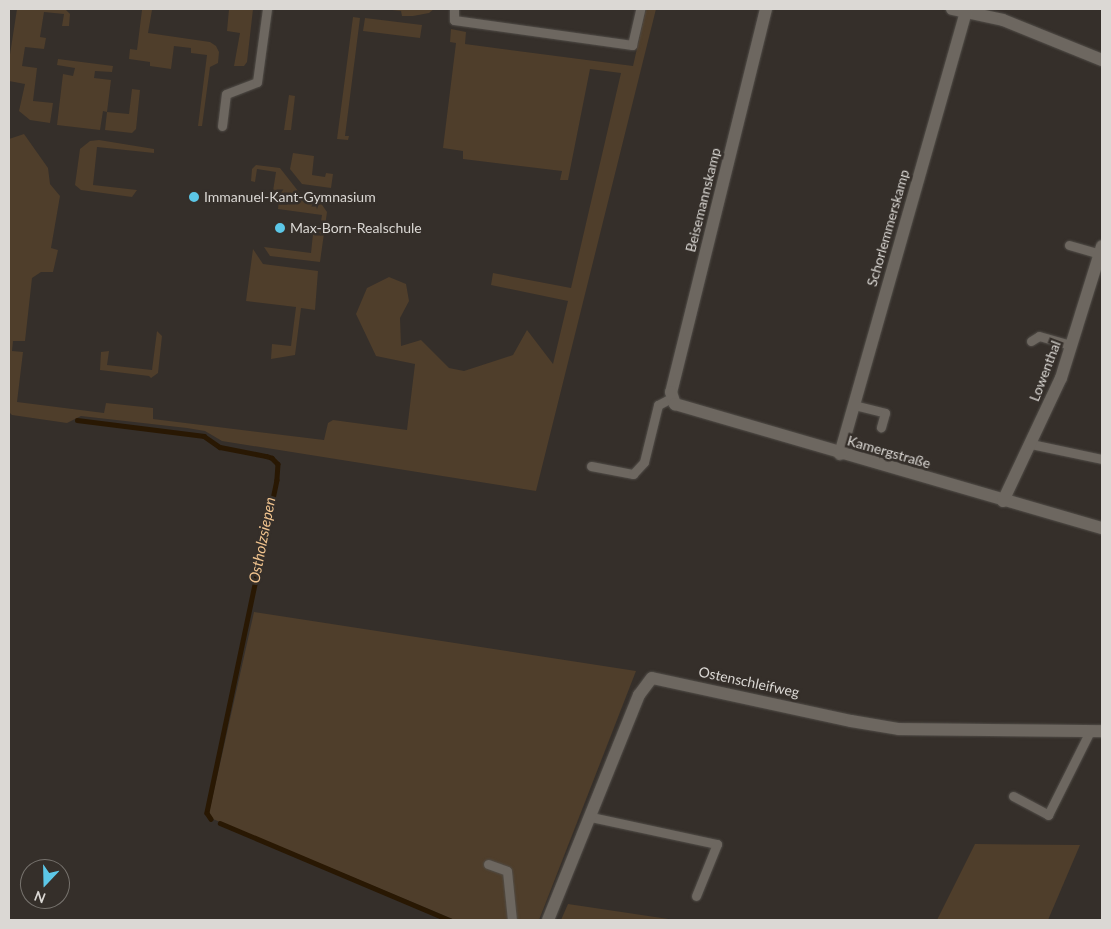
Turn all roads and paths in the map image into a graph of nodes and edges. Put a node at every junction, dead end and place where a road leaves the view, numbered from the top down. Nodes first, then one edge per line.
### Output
1 (267, 9) edge
2 (454, 9) edge
3 (640, 9) edge
4 (766, 9) edge
5 (952, 9) edge
6 (966, 11) junction
7 (1102, 60) edge
8 (222, 126) dead end
9 (1069, 246) dead end
10 (1101, 250) edge
11 (1031, 340) dead end
12 (1071, 345) junction
13 (671, 398) junction
14 (854, 405) junction
15 (882, 427) dead end
16 (1031, 444) junction
17 (840, 454) junction
18 (1102, 459) edge
19 (591, 466) dead end
20 (1003, 501) junction
21 (1102, 528) edge
22 (1096, 731) edge
23 (1013, 796) dead end
24 (591, 817) junction
25 (488, 864) dead end
26 (696, 896) dead end
27 (512, 920) edge
28 (548, 920) edge

1 - 8 lane
2 - 3 lane
4 - 13 street, Beisemannskamp
5 - 6 street
6 - 7 street
6 - 14 street, Schorlemmerskamp
9 - 10 lane
10 - 12 street, Lowenthal
11 - 12 lane
12 - 16 street, Lowenthal
13 - 17 street, Kamergstraße
13 - 19 lane
14 - 15 lane
14 - 17 street, Schorlemmerskamp
16 - 18 lane
16 - 20 street, Lowenthal
17 - 20 street, Kamergstraße
20 - 21 street, Kamergstraße
22 - 23 lane
22 - 24 street, Ostenschleifweg
24 - 26 lane
24 - 28 street, Ostenschleifweg
25 - 27 lane

